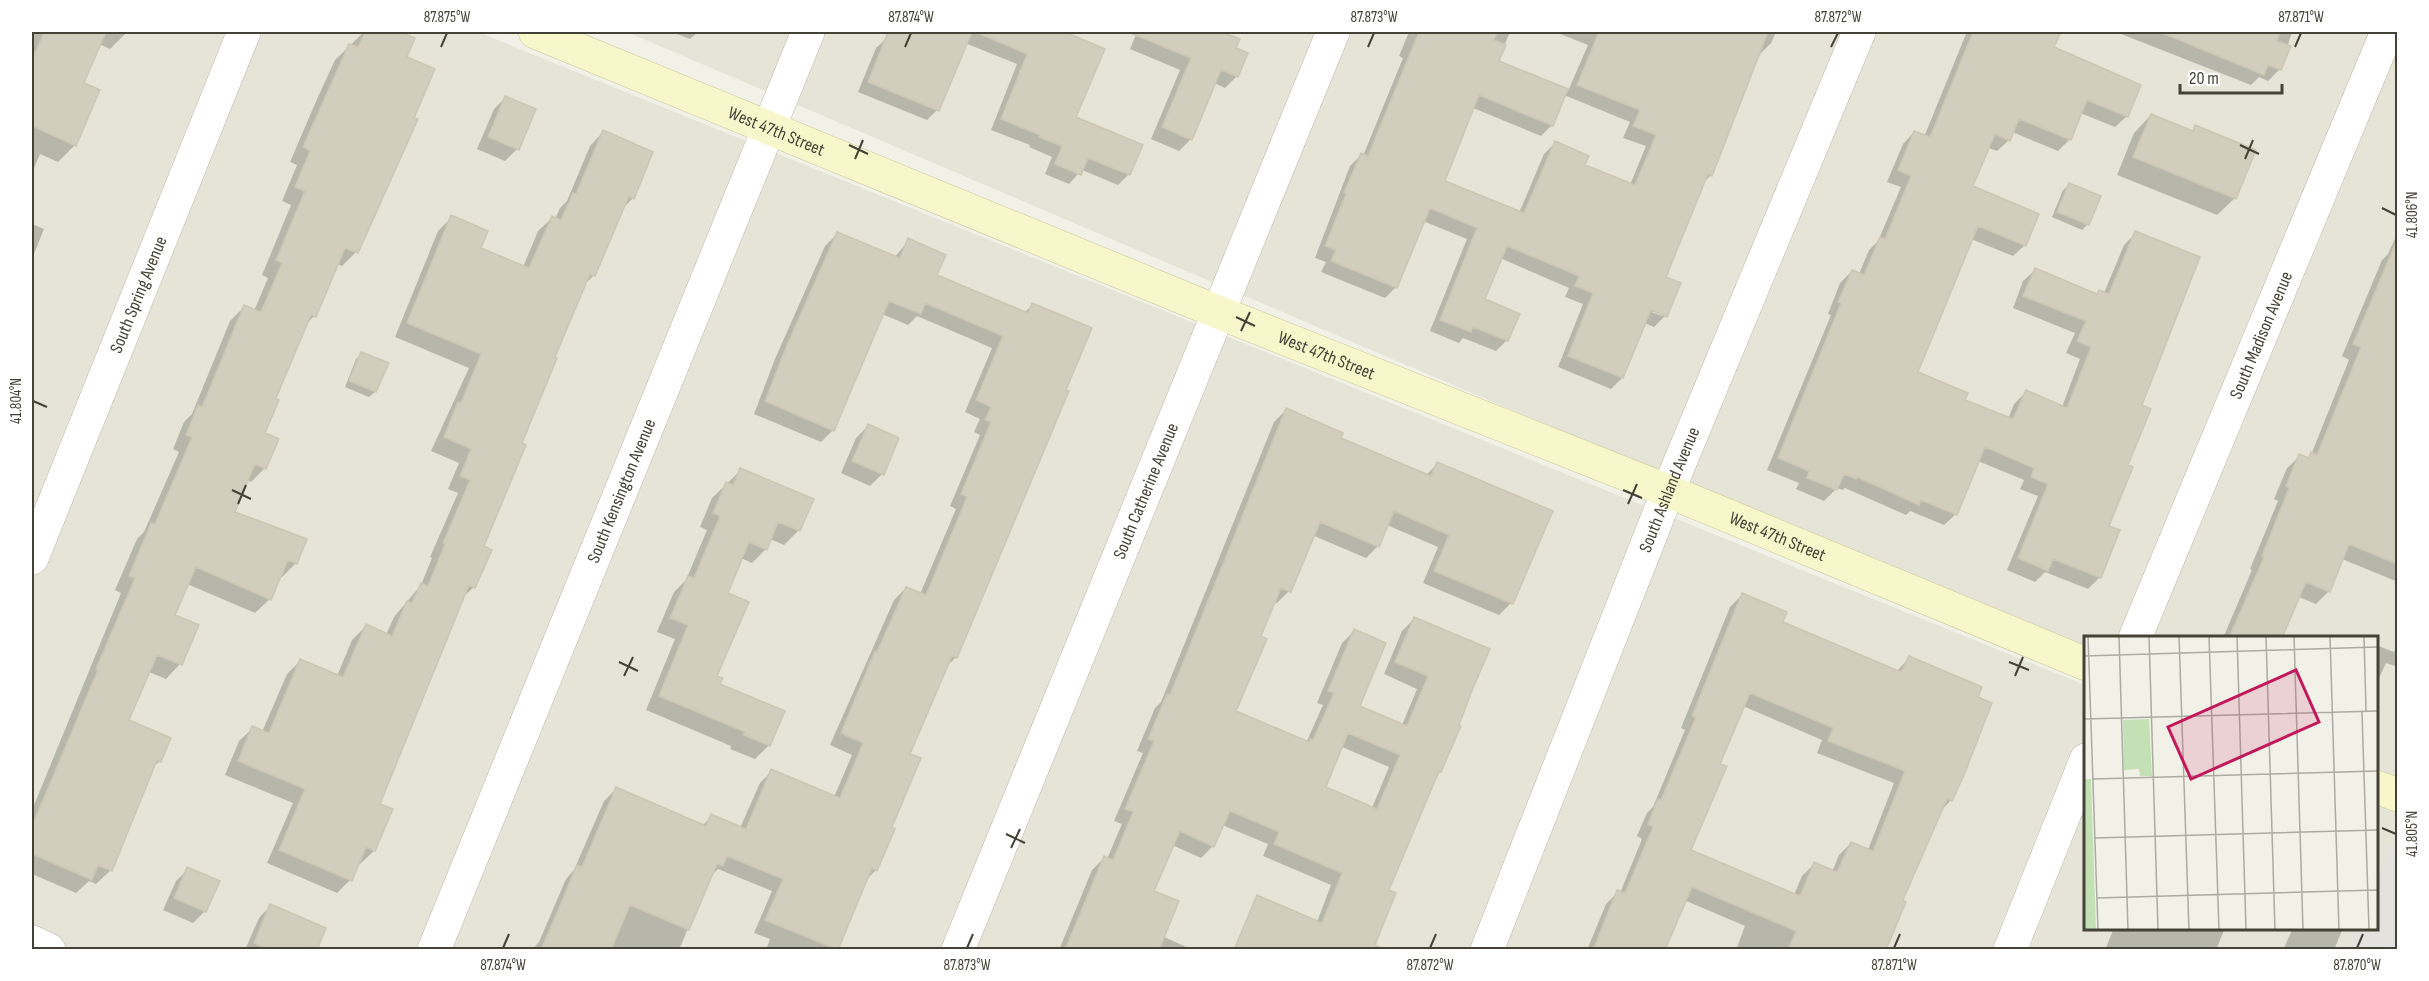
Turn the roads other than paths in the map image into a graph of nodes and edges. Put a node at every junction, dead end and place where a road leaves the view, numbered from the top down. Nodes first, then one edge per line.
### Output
1 (244, 32) edge
2 (535, 32) edge
3 (808, 32) edge
4 (1333, 32) edge
5 (1858, 32) edge
6 (2387, 32) edge
7 (769, 127) junction
8 (1218, 312) junction
9 (1668, 491) junction
10 (32, 558) edge
11 (2136, 636) edge
12 (2084, 664) edge
13 (2084, 763) edge
14 (2378, 788) edge
15 (2397, 795) edge
16 (32, 942) edge
17 (49, 950) edge
18 (434, 950) edge
19 (958, 950) edge
20 (1487, 950) edge
21 (2010, 950) edge

1 - 10 street, South Spring Avenue
2 - 7 main road, West 47th Street
3 - 7 street, South Kensington Avenue
4 - 8 street, South Catherine Avenue
5 - 9 street, South Ashland Avenue
6 - 11 street, South Madison Avenue
7 - 8 main road, West 47th Street
7 - 18 street, South Kensington Avenue
8 - 9 main road, West 47th Street
8 - 19 street, South Catherine Avenue
9 - 12 main road, West 47th Street
9 - 20 street, South Ashland Avenue
13 - 21 street
14 - 15 main road
16 - 17 street

